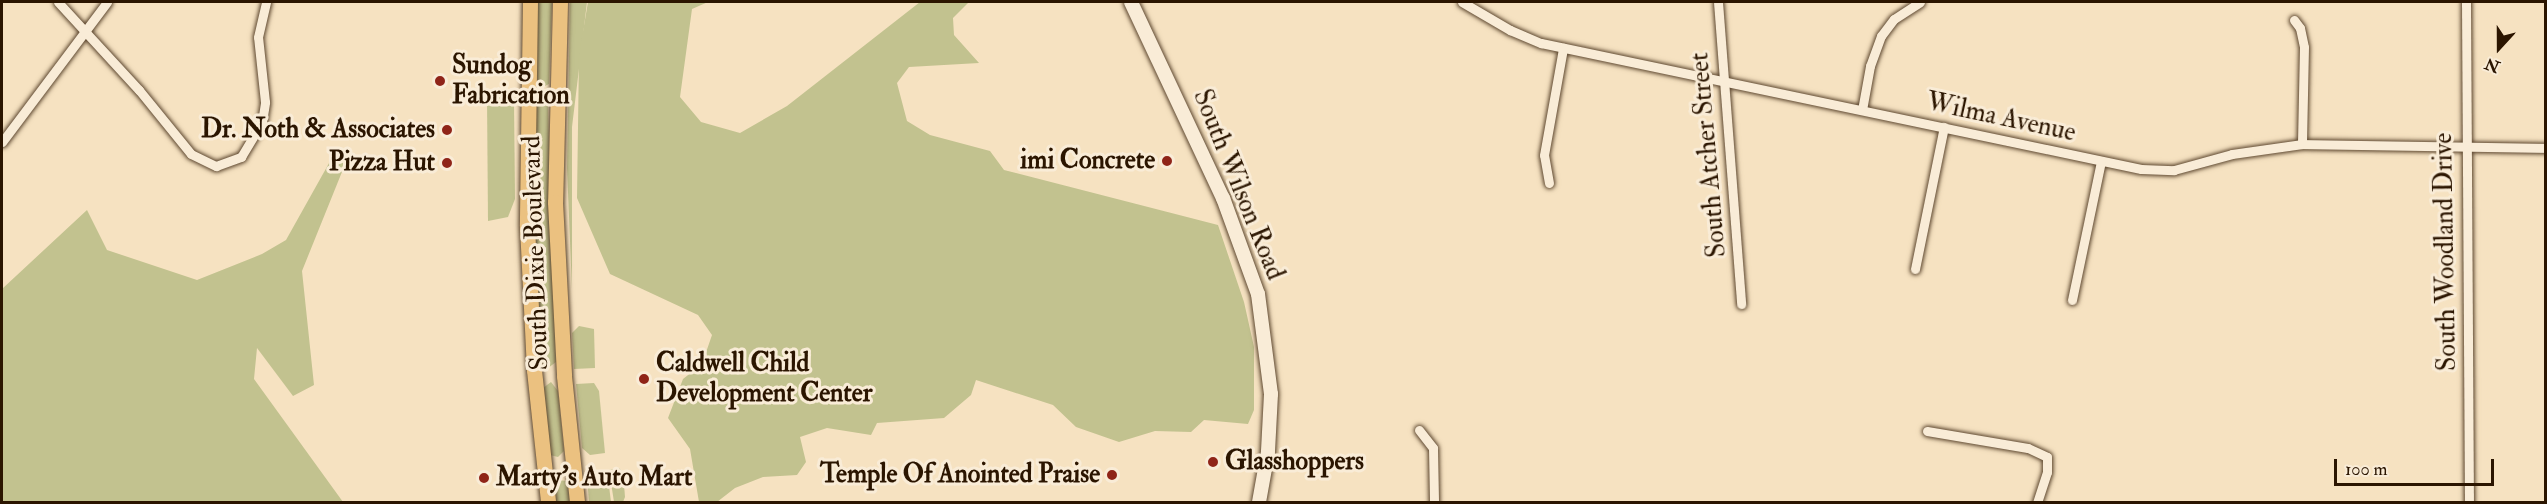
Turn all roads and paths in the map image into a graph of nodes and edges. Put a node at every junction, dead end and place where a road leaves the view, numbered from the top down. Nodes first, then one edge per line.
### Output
1 (58, 2) edge
2 (107, 2) edge
3 (266, 2) edge
4 (531, 2) edge
5 (560, 2) edge
6 (1131, 2) edge
7 (1465, 2) edge
8 (1718, 2) edge
9 (1920, 2) edge
10 (2466, 2) edge
11 (2294, 20) dead end
12 (86, 31) junction
13 (1563, 48) junction
14 (1724, 82) junction
15 (1862, 110) junction
16 (1944, 128) junction
17 (2, 142) edge
18 (2302, 144) junction
19 (2466, 146) junction
20 (2546, 148) edge
21 (2100, 161) junction
22 (1549, 183) dead end
23 (1916, 269) dead end
24 (2072, 300) dead end
25 (1741, 304) dead end
26 (1419, 430) dead end
27 (1927, 431) dead end
28 (548, 502) edge
29 (578, 502) edge
30 (1259, 502) edge
31 (1434, 502) edge
32 (2037, 502) edge
33 (2469, 502) edge

1 - 12 street
2 - 12 street
3 - 12 street
4 - 28 highway, South Dixie Boulevard
5 - 29 highway, South Dixie Boulevard
6 - 30 main road, South Wilson Road
7 - 13 street, Wilma Avenue
8 - 14 street, South Atcher Street
9 - 15 street
10 - 19 street, South Woodland Drive
11 - 18 street
12 - 17 street
13 - 14 street, Wilma Avenue
13 - 22 street
14 - 15 street, Wilma Avenue
14 - 25 street, South Atcher Street
15 - 16 street, Wilma Avenue
16 - 21 street, Wilma Avenue
16 - 23 street
18 - 19 street, Wilma Avenue
18 - 21 street, Wilma Avenue
19 - 20 street, Wilma Avenue
19 - 33 street, South Woodland Drive
21 - 24 street
26 - 31 street
27 - 32 street

